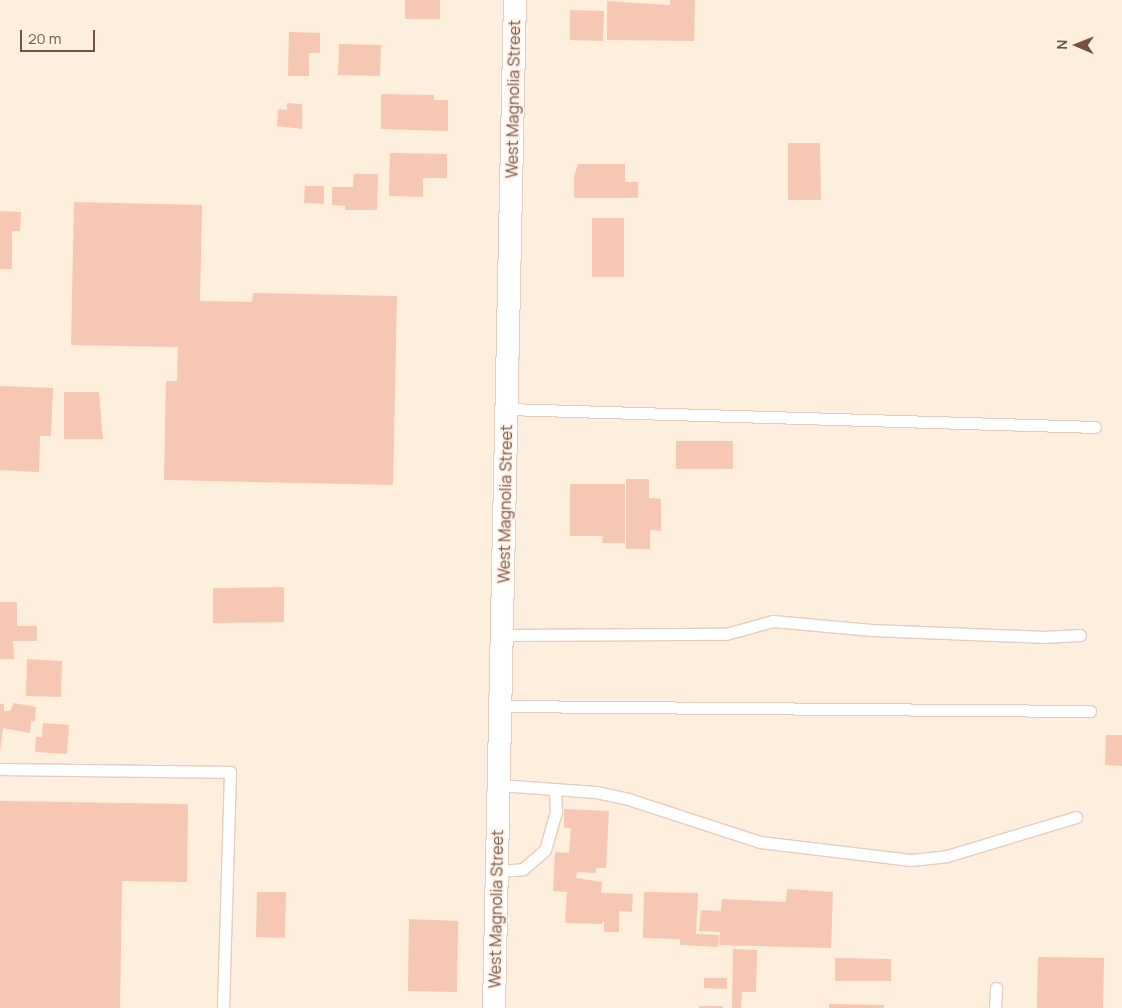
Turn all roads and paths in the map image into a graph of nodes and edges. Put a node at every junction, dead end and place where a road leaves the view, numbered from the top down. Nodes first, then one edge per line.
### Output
1 (515, 0) edge
2 (507, 409) junction
3 (1095, 427) dead end
4 (502, 635) junction
5 (1080, 635) dead end
6 (500, 706) junction
7 (1090, 711) dead end
8 (0, 770) edge
9 (499, 785) junction
10 (555, 790) junction
11 (1076, 817) dead end
12 (497, 871) junction
13 (996, 988) dead end
14 (223, 1008) edge
15 (494, 1008) edge
16 (995, 1008) edge

1 - 2 street, West Magnolia Street
2 - 3 lane
2 - 4 street, West Magnolia Street
4 - 5 lane
4 - 6 street, West Magnolia Street
6 - 7 lane
6 - 9 street, West Magnolia Street
8 - 14 lane
9 - 10 lane
9 - 12 street, West Magnolia Street
10 - 11 lane
10 - 12 lane
12 - 15 street, West Magnolia Street
13 - 16 lane

